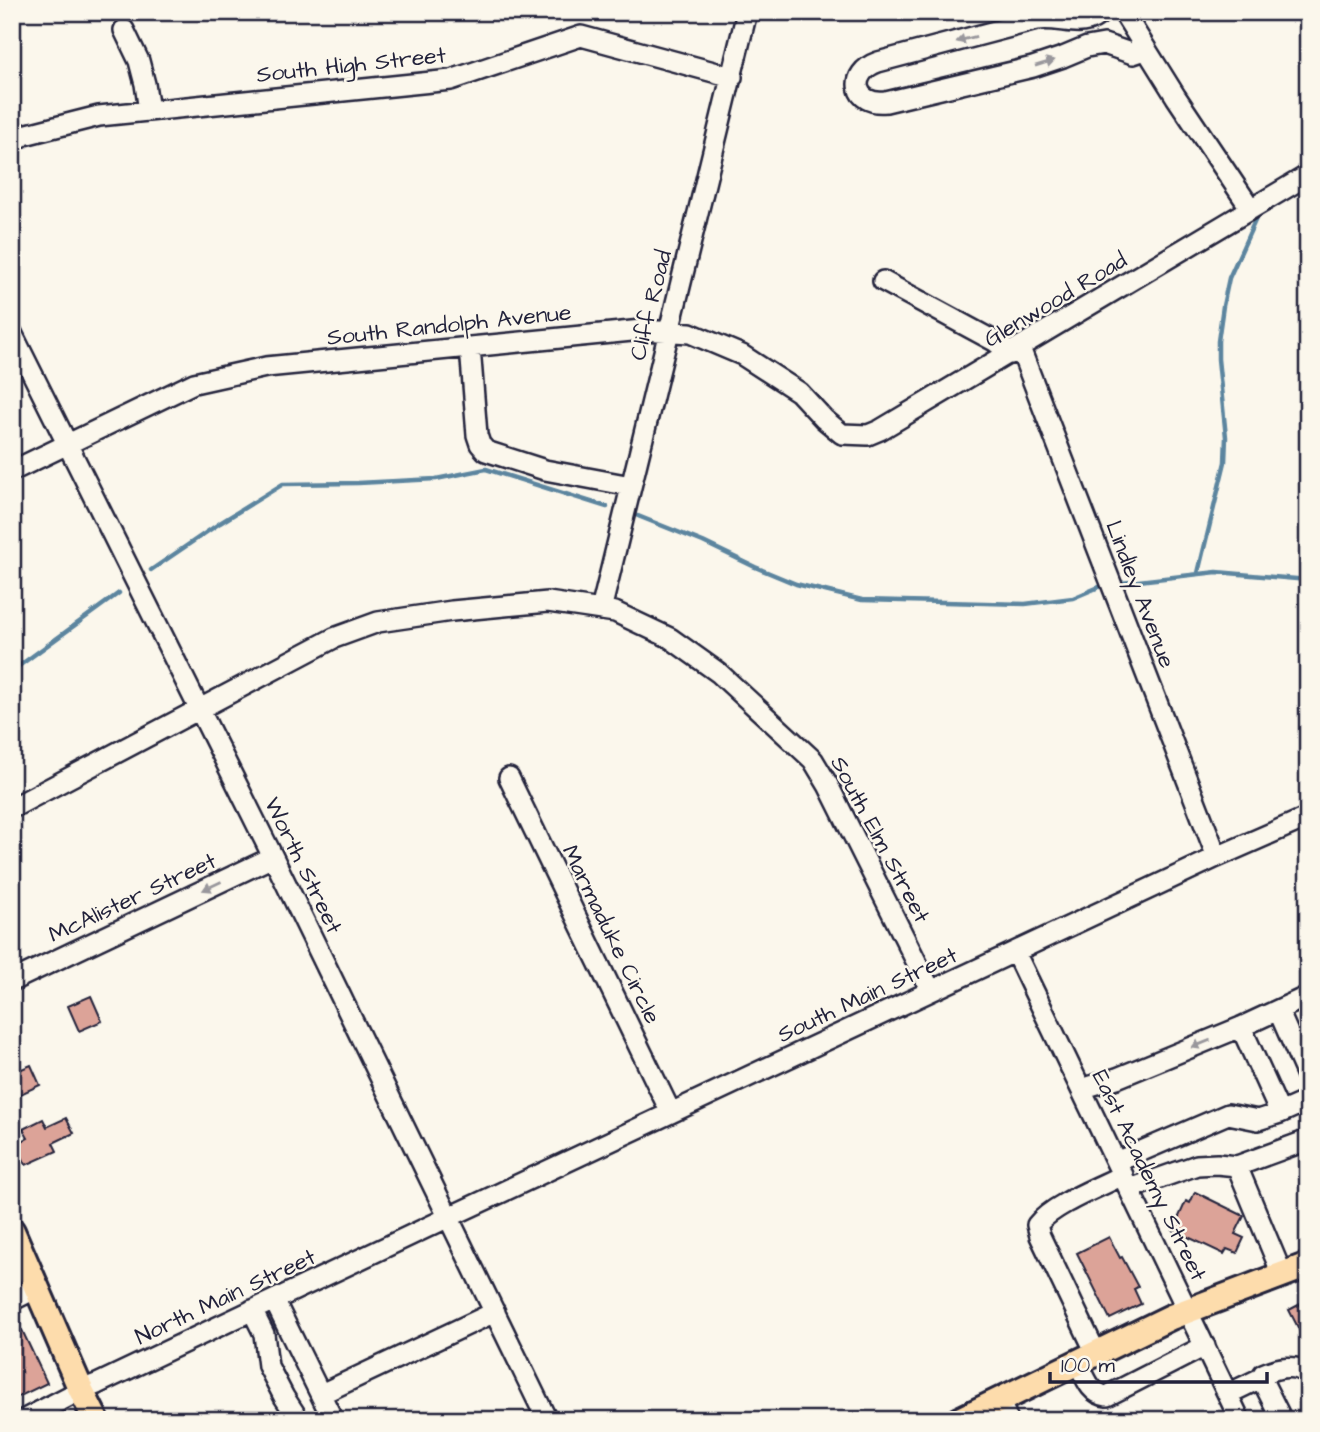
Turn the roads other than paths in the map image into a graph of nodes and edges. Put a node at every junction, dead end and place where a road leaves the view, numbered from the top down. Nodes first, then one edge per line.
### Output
1 (747, 12) edge
2 (1101, 12) edge
3 (1123, 12) edge
4 (124, 30) dead end
5 (1145, 50) junction
6 (732, 77) junction
7 (149, 111) junction
8 (12, 144) edge
9 (1308, 175) edge
10 (1251, 209) junction
11 (883, 281) dead end
12 (669, 332) junction
13 (12, 333) edge
14 (470, 347) junction
15 (1015, 351) junction
16 (824, 419) joint
17 (68, 444) junction
18 (12, 471) edge
19 (631, 486) junction
20 (601, 610) junction
21 (200, 710) junction
22 (509, 778) dead end
23 (12, 808) edge
24 (1308, 817) edge
25 (273, 857) junction
26 (1217, 857) junction
27 (1015, 952) junction
28 (12, 981) edge
29 (931, 991) junction
30 (1308, 996) edge
31 (1278, 1010) junction
32 (1241, 1027) junction
33 (1308, 1078) edge
34 (1081, 1089) junction
35 (1308, 1098) edge
36 (671, 1112) junction
37 (1280, 1113) junction
38 (1308, 1140) edge
39 (1237, 1166) junction
40 (1123, 1175) junction
41 (449, 1217) junction
42 (12, 1231) edge
43 (1308, 1265) edge
44 (1282, 1274) junction
45 (20, 1293) edge
46 (274, 1300) junction
47 (252, 1310) junction
48 (1188, 1311) junction
49 (495, 1312) junction
50 (1205, 1346) junction
51 (1087, 1357) junction
52 (1308, 1376) edge
53 (1261, 1378) junction
54 (82, 1390) junction
55 (321, 1394) junction
56 (1228, 1394) junction
57 (1004, 1410) edge
58 (23, 1420) edge
59 (96, 1420) edge
60 (299, 1420) edge
61 (333, 1420) edge
62 (547, 1420) edge
63 (959, 1420) edge
64 (1241, 1420) edge
65 (1282, 1420) edge

1 - 6 street, Cliff Road
2 -> 5 street
3 - 5 street
4 - 7 street
5 - 10 street
6 - 7 street, South High Street
6 - 12 street, Cliff Road
7 - 8 street, South High Street
9 - 10 street, Glenwood Road
10 - 15 street, Glenwood Road
11 - 15 street
12 - 14 street, South Randolph Avenue
12 - 16 street, South Randolph Avenue
12 - 19 street, Cliff Road
13 - 17 street, Worth Street
14 - 17 street, South Randolph Avenue
14 - 19 street
15 - 16 street, Glenwood Road
15 - 26 street, Lindley Avenue
17 - 18 street, South Randolph Avenue
17 - 21 street, Worth Street
19 - 20 street, Cliff Road
20 - 21 street, South Elm Street
20 - 29 street, South Elm Street
21 - 23 street, South Elm Street
21 - 25 street, Worth Street
22 - 36 street, Marmaduke Circle
24 - 26 street, South Main Street
25 -> 28 street, McAlister Street
25 - 41 street, Worth Street
26 - 27 street, South Main Street
27 - 29 street, South Main Street
27 - 34 street, East Academy Street
29 - 36 street, South Main Street
30 - 31 street
31 - 32 street
31 - 33 street
32 -> 34 street
32 - 37 street
34 - 40 street, East Academy Street
35 - 37 street
36 - 41 street, South Main Street
37 - 40 street
38 - 39 street
39 - 40 street
39 - 44 street
40 - 48 street, East Academy Street
40 - 51 street
41 - 46 street, North Main Street
41 - 49 street, Worth Street
42 - 45 main road
43 - 44 main road
44 - 48 main road
45 - 54 main road
46 - 47 street, North Main Street
46 - 55 street
47 - 54 street, North Main Street
47 - 60 street
48 - 50 street, East Academy Street
48 - 51 main road
49 - 55 street
49 - 62 street, Worth Street
50 - 51 street
50 - 56 street, East Academy Street
51 - 57 main road
52 - 53 street
53 - 56 street
53 - 65 street
54 - 58 street, North Main Street
54 - 59 main road
55 - 61 street
56 - 64 street, East Academy Street
57 - 63 main road

